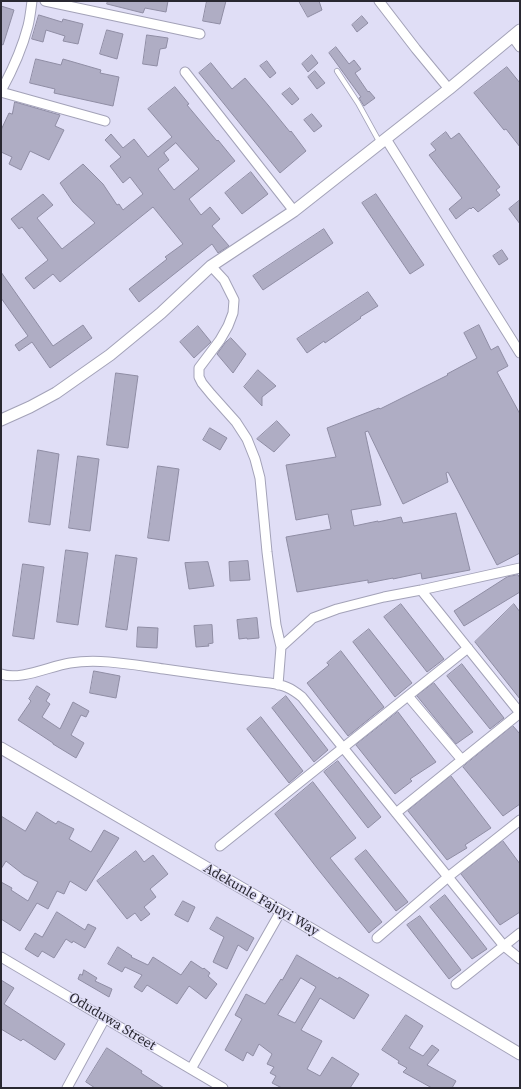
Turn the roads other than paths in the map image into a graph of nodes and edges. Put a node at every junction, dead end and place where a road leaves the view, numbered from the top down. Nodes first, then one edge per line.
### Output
1 (32, 1) edge
2 (44, 1) edge
3 (379, 1) edge
4 (516, 33) edge
5 (200, 34) dead end
6 (520, 47) edge
7 (336, 71) dead end
8 (185, 72) dead end
9 (448, 89) junction
10 (1, 92) edge
11 (106, 121) dead end
12 (383, 141) junction
13 (294, 210) junction
14 (211, 266) junction
15 (520, 353) edge
16 (1, 420) edge
17 (520, 568) edge
18 (421, 590) junction
19 (281, 647) junction
20 (468, 648) junction
21 (1, 674) edge
22 (278, 684) junction
23 (408, 696) junction
24 (1, 748) edge
25 (343, 748) junction
26 (462, 760) junction
27 (396, 813) junction
28 (520, 820) edge
29 (220, 846) dead end
30 (448, 878) junction
31 (281, 911) junction
32 (520, 933) edge
33 (377, 938) dead end
34 (504, 946) junction
35 (1, 957) edge
36 (520, 959) edge
37 (456, 984) dead end
38 (105, 1018) junction
39 (520, 1054) edge
40 (191, 1069) junction
41 (67, 1088) edge
42 (223, 1088) edge

1 - 10 street
2 - 5 street
3 - 9 street
4 - 6 street
4 - 9 street
7 - 12 lane
8 - 13 street
9 - 12 street
10 - 11 street
12 - 13 street
12 - 15 street
13 - 14 street
14 - 16 street
14 - 19 street
17 - 18 street
18 - 19 street
18 - 20 street
19 - 22 street
20 - 23 street
20 - 26 street
21 - 22 street
22 - 25 street
23 - 25 street
23 - 26 street
24 - 31 street, Adekunle Fajuyi Way
25 - 27 street
25 - 29 street
26 - 27 street
27 - 30 street
28 - 30 street
30 - 33 street
30 - 34 street
31 - 39 street, Adekunle Fajuyi Way
31 - 40 street
32 - 34 street
34 - 36 street
34 - 37 street
35 - 38 street, Oduduwa Street
38 - 40 street, Oduduwa Street
38 - 41 street
40 - 42 street, Oduduwa Street

